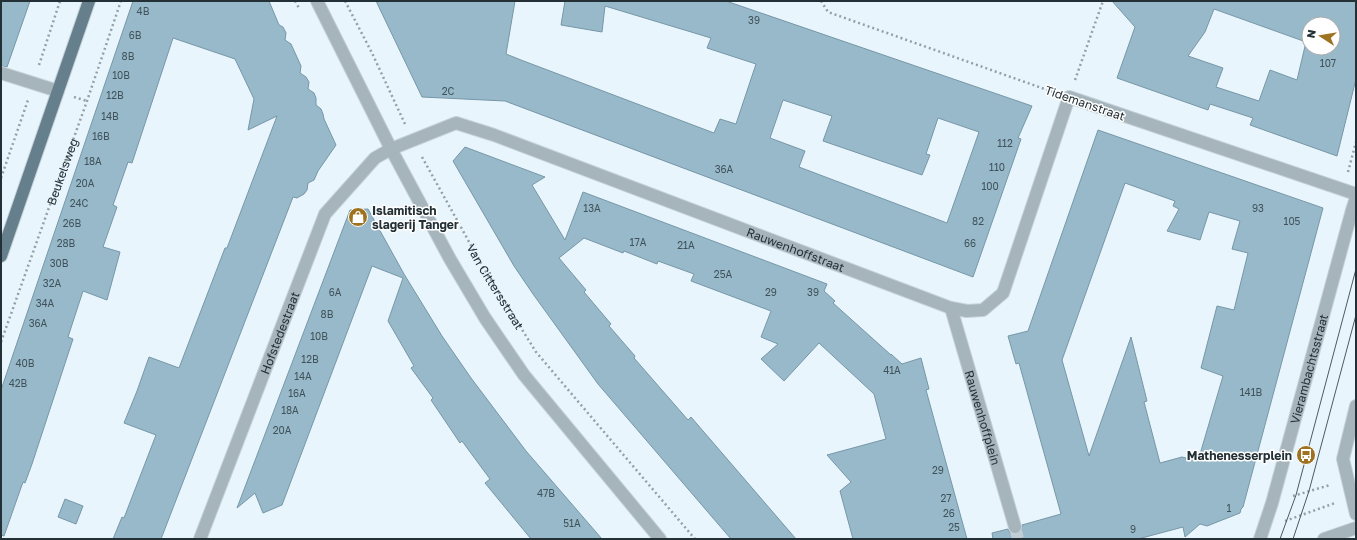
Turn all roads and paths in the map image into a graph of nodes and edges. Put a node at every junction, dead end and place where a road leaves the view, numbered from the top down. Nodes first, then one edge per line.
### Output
1 (89, 1) edge
2 (121, 1) edge
3 (317, 1) edge
4 (345, 1) edge
5 (821, 1) edge
6 (1103, 1) edge
7 (1, 73) edge
8 (58, 91) junction
9 (1068, 97) junction
10 (413, 140) junction
11 (391, 149) junction
12 (1356, 194) edge
13 (1356, 198) edge
14 (1, 256) edge
15 (951, 308) junction
16 (1, 342) edge
17 (1356, 406) edge
18 (1348, 481) junction
19 (1352, 496) junction
20 (1272, 503) junction
21 (1356, 514) edge
22 (1015, 527) tunnel mouth
23 (1356, 528) edge
24 (1261, 534) edge
25 (200, 539) edge
26 (660, 539) edge
27 (695, 539) edge
28 (1324, 539) edge

1 - 8 main road
2 - 16 path, Beukelsweg
3 - 11 street, Van Cittersstraat
4 - 10 path, Van Cittersstraat
5 - 9 path, Tidemanstraat
6 - 9 path
7 - 8 street
8 - 14 main road
9 - 12 street, Tidemanstraat
9 - 15 street, Rauwenhoffstraat
10 - 11 street, Rauwenhoffstraat
10 - 15 street, Rauwenhoffstraat
10 - 27 path, Van Cittersstraat
11 - 25 street, Hofstedestraat
11 - 26 street, Van Cittersstraat
13 - 20 street, Vierambachtsstraat
15 - 22 street, Rauwenhoffplein
17 - 18 street
18 - 19 street
18 - 20 path
19 - 21 street
19 - 24 path
20 - 24 street, Vierambachtsstraat
23 - 28 street

